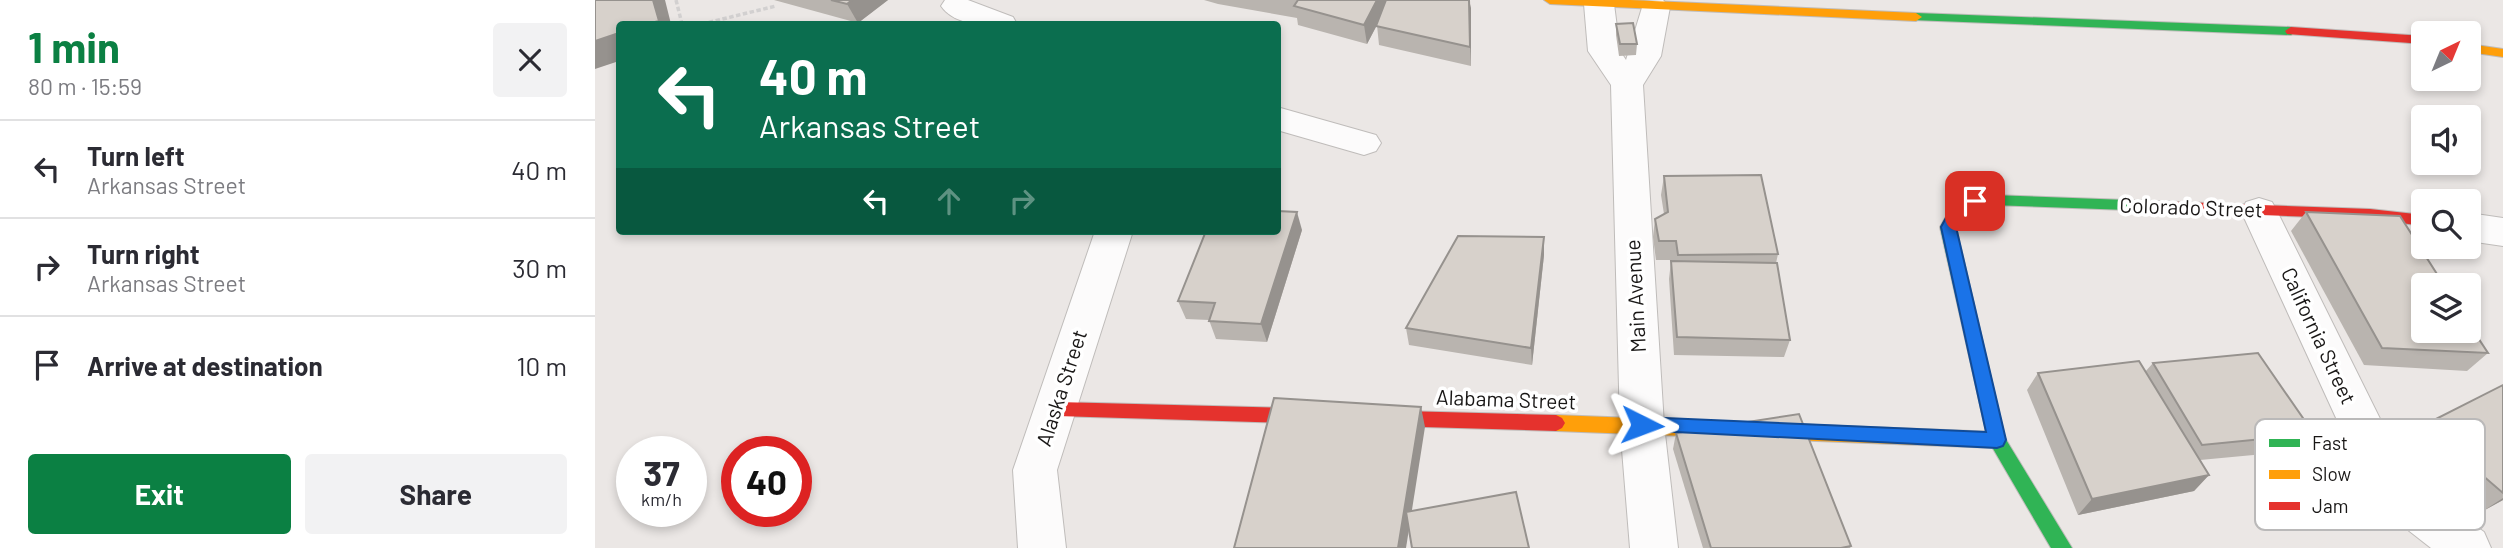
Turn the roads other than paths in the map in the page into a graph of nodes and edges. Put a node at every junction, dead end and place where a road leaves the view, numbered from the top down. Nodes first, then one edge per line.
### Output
1 (1550, 0) edge
2 (1599, 4) junction
3 (956, 6) dead end
4 (1655, 7) junction
5 (994, 21) edge
6 (2411, 39) edge
7 (2481, 50) edge
8 (2503, 53) edge
9 (1627, 85) junction
10 (1281, 119) edge
11 (1364, 144) dead end
12 (2259, 211) junction
13 (2411, 219) edge
14 (2481, 229) edge
15 (2503, 232) edge
16 (1113, 235) edge
17 (1056, 409) junction
18 (2358, 419) edge
19 (1642, 425) junction
20 (1997, 440) junction
21 (2444, 530) edge
22 (1042, 548) edge
23 (1654, 548) edge
24 (2062, 548) edge
25 (2467, 548) edge

1 - 2 street
2 - 4 street
2 - 9 street
3 - 5 street
4 - 6 street
4 - 9 street
7 - 8 street
9 - 19 street, Main Avenue
10 - 11 street
12 - 13 street, Colorado Street
12 - 18 street, California Street
12 - 20 street, Colorado Street
14 - 15 street
16 - 17 street, Alaska Street
17 - 19 street, Alabama Street
17 - 22 street, Alaska Street
19 - 20 street, Alabama Street
19 - 23 street, Main Avenue
20 - 24 street
21 - 25 street, California Street

